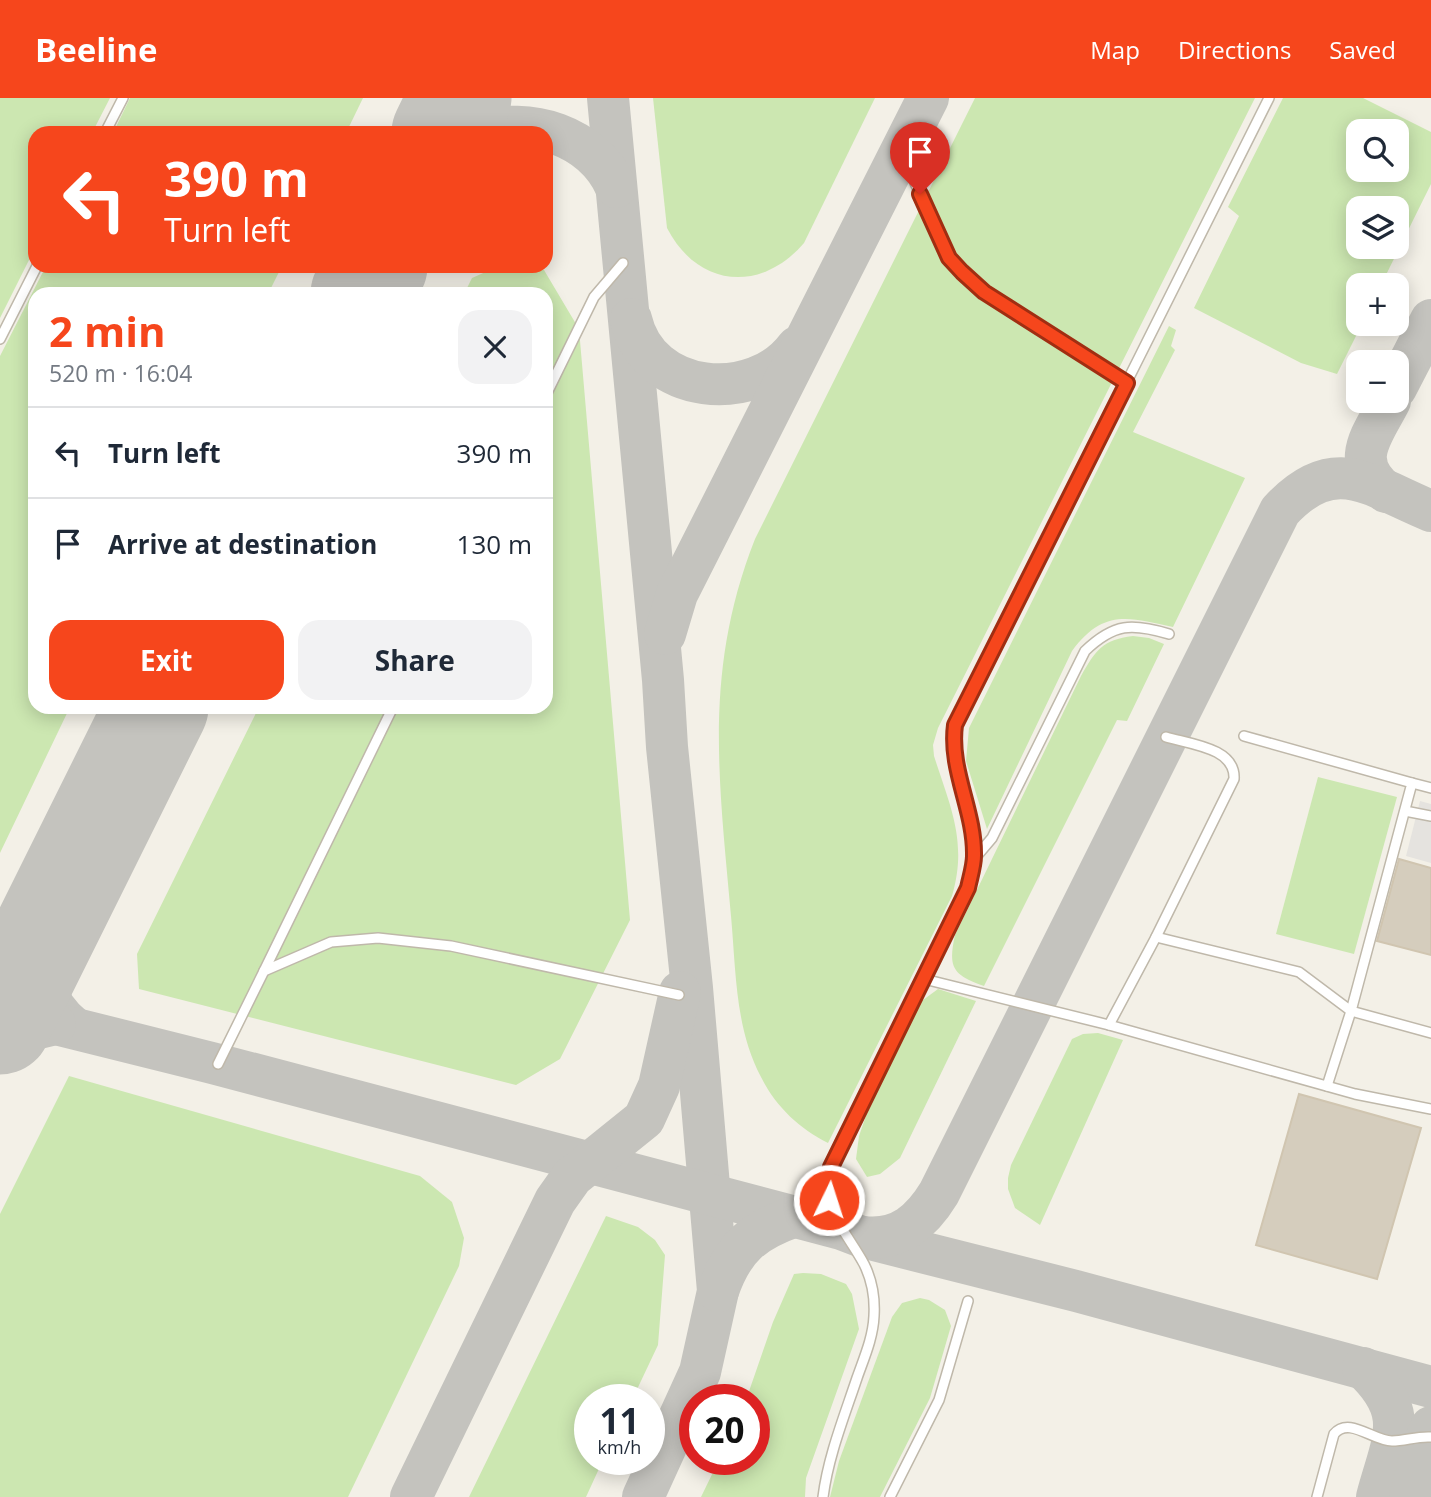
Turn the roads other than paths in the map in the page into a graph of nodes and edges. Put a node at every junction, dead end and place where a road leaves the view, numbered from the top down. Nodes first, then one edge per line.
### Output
1 (123, 98) edge
2 (1269, 98) edge
3 (109, 126) edge
4 (901, 152) dead end
5 (623, 263) dead end
6 (33, 273) edge
7 (0, 339) edge
8 (553, 380) edge
9 (1127, 383) junction
10 (1168, 634) dead end
11 (390, 714) edge
12 (1244, 736) dead end
13 (1166, 737) dead end
14 (1412, 783) junction
15 (1431, 788) edge
16 (1405, 811) junction
17 (1431, 816) edge
18 (975, 858) junction
19 (1156, 937) junction
20 (264, 971) junction
21 (925, 979) junction
22 (680, 995) dead end
23 (1351, 1011) junction
24 (1109, 1025) junction
25 (1431, 1032) edge
26 (218, 1064) dead end
27 (1327, 1086) junction
28 (1431, 1109) edge
29 (968, 1301) dead end
30 (1431, 1437) edge
31 (823, 1497) edge
32 (890, 1497) edge
33 (1317, 1497) edge

1 - 3 lane
2 - 9 lane
4 - 9 lane
5 - 8 lane
6 - 7 lane
9 - 18 lane
10 - 18 lane
11 - 20 lane
12 - 14 lane
13 - 19 lane
14 - 15 lane
14 - 16 lane
16 - 17 lane
16 - 23 lane
18 - 21 lane
19 - 23 lane
19 - 24 lane
20 - 22 lane
20 - 26 lane
21 - 24 lane
21 - 31 lane
23 - 25 lane
23 - 27 lane
24 - 27 lane
27 - 28 lane
29 - 32 lane
30 - 33 lane

